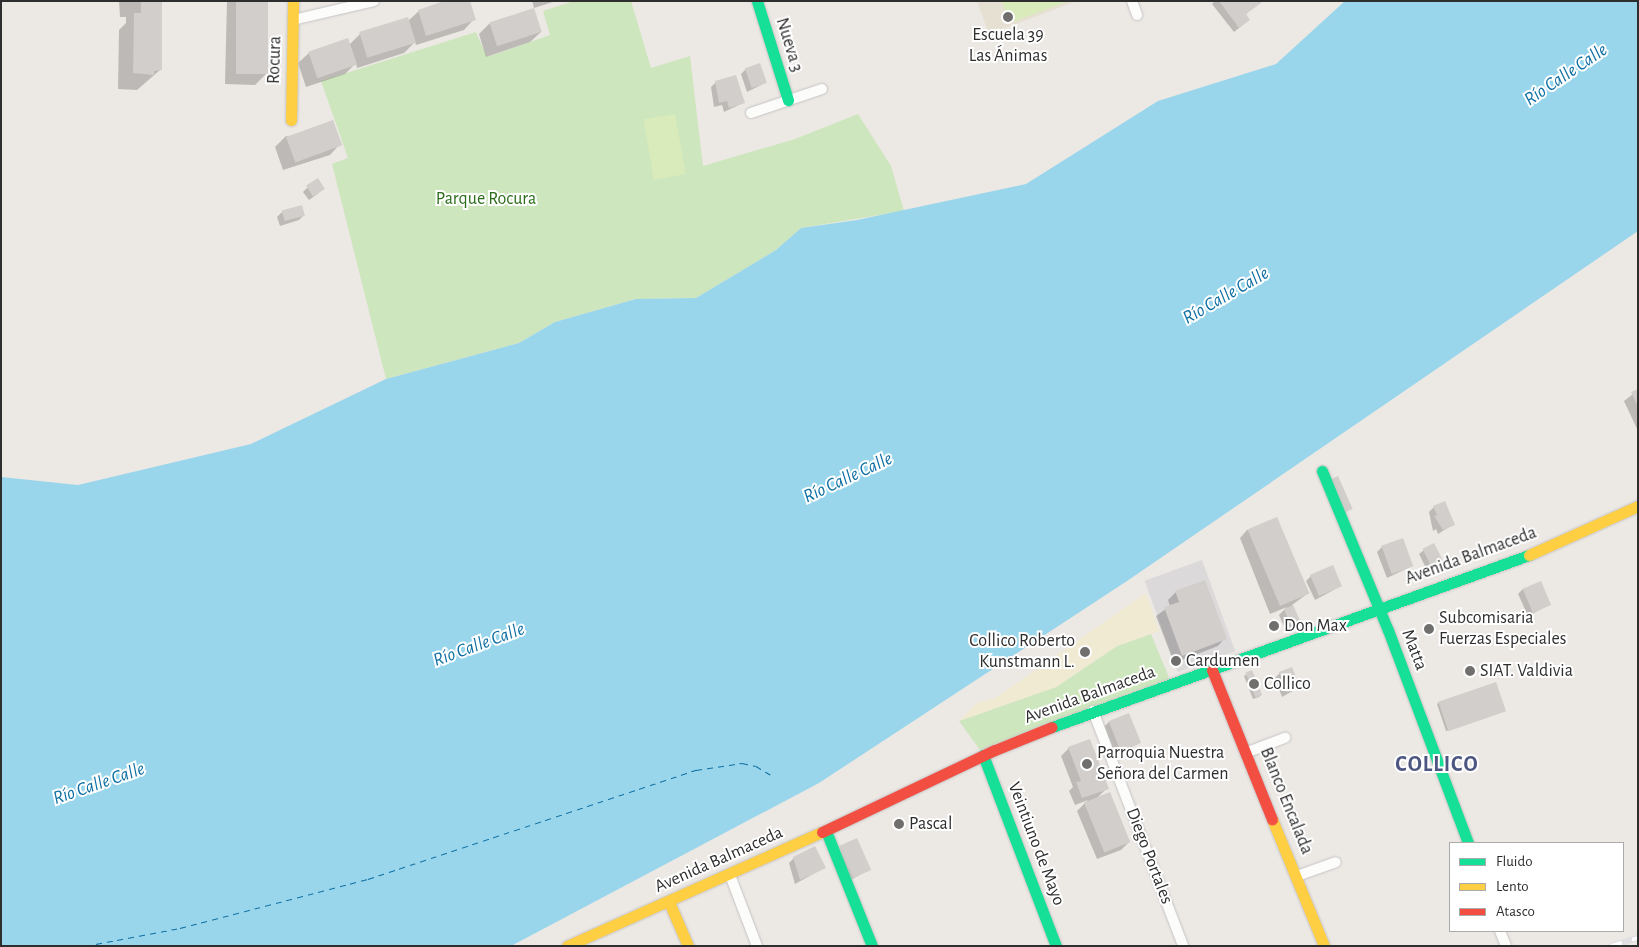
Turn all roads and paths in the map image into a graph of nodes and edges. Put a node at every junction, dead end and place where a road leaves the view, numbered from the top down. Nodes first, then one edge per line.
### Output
1 (293, 1) edge
2 (374, 1) edge
3 (757, 1) edge
4 (1132, 1) edge
5 (1137, 15) dead end
6 (293, 20) junction
7 (822, 89) dead end
8 (788, 100) junction
9 (751, 113) dead end
10 (291, 120) dead end
11 (1322, 471) dead end
12 (1638, 506) edge
13 (1379, 609) junction
14 (1212, 670) junction
15 (1093, 711) junction
16 (1285, 738) dead end
17 (1248, 752) junction
18 (983, 756) junction
19 (826, 831) junction
20 (1468, 842) edge
21 (1336, 862) dead end
22 (730, 875) junction
23 (1297, 876) junction
24 (669, 902) junction
25 (1500, 932) edge
26 (567, 946) edge
27 (688, 946) edge
28 (757, 946) edge
29 (872, 946) edge
30 (1056, 946) edge
31 (1183, 946) edge
32 (1324, 946) edge
33 (1506, 946) edge

1 - 6 street, Rocura
2 - 6 street
3 - 8 street, Nueva 3
4 - 5 street
6 - 10 street, Rocura
7 - 8 street, Nueva 3
8 - 9 street, Nueva 3
11 - 13 street, Matta
12 - 13 street, Avenida Balmaceda
13 - 14 street, Avenida Balmaceda
13 - 20 street, Matta
14 - 15 street, Avenida Balmaceda
14 - 17 street, Blanco Encalada
15 - 18 street, Avenida Balmaceda
15 - 31 street, Diego Portales
16 - 17 street
17 - 23 street, Blanco Encalada
18 - 19 street, Avenida Balmaceda
18 - 30 street, Veintiuno de Mayo
19 - 22 street, Avenida Balmaceda
19 - 29 street
21 - 23 street
22 - 24 street, Avenida Balmaceda
22 - 28 street
23 - 32 street, Blanco Encalada
24 - 26 street, Avenida Balmaceda
24 - 27 street
25 - 33 street

